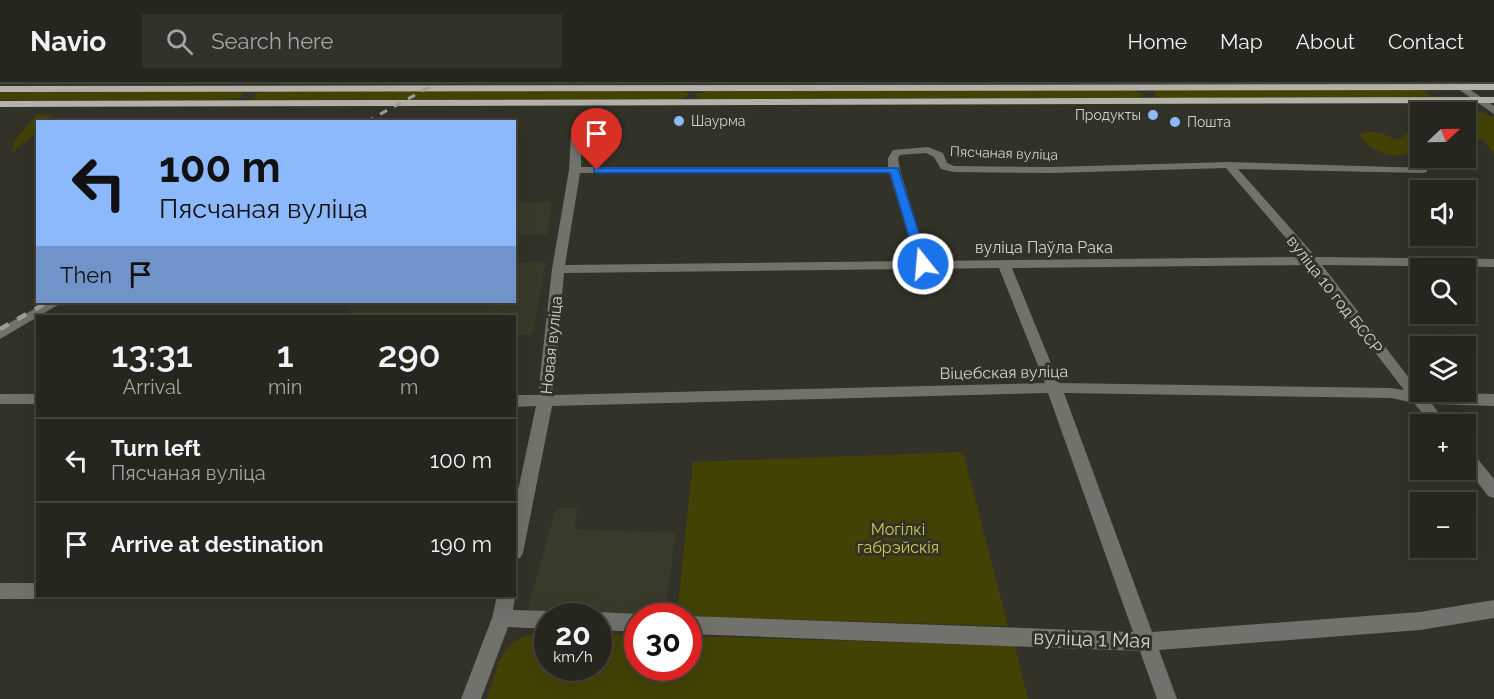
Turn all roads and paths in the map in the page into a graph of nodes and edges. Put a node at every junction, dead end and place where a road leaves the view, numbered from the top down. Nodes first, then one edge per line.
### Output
1 (451, 84) edge
2 (1458, 85) edge
3 (1494, 87) edge
4 (1143, 88) junction
5 (0, 89) edge
6 (255, 89) junction
7 (441, 89) junction
8 (1152, 100) junction
9 (1479, 100) junction
10 (1494, 100) edge
11 (0, 104) edge
12 (240, 104) junction
13 (1494, 111) edge
14 (576, 135) dead end
15 (1229, 165) junction
16 (574, 170) junction
17 (894, 170) junction
18 (1423, 170) dead end
19 (1312, 261) junction
20 (1494, 263) edge
21 (923, 264) junction
22 (1004, 264) junction
23 (558, 269) junction
24 (54, 303) edge
25 (0, 334) edge
26 (1054, 388) junction
27 (1410, 389) edge
28 (1410, 397) edge
29 (0, 399) edge
30 (36, 399) edge
31 (1476, 400) edge
32 (1494, 400) edge
33 (516, 401) edge
34 (545, 401) junction
35 (1420, 402) edge
36 (1431, 414) edge
37 (1476, 468) edge
38 (1494, 491) edge
39 (516, 543) edge
40 (0, 591) edge
41 (36, 591) edge
42 (506, 597) edge
43 (1494, 609) edge
44 (502, 618) junction
45 (534, 619) edge
46 (702, 626) edge
47 (1147, 642) junction
48 (471, 699) edge
49 (1167, 699) edge

1 - 7 street
2 - 3 main road
2 - 4 main road
2 - 9 street
4 - 7 main road
4 - 8 main road
5 - 6 main road
6 - 7 main road
6 - 12 main road
8 - 9 main road
8 - 12 main road
9 - 10 main road
9 - 13 street
11 - 12 main road
14 - 16 street, Новая вуліца
15 - 17 street, Пясчаная вуліца
15 - 18 street, Пясчаная вуліца
15 - 19 street, вуліца 10 год БССР
16 - 17 street
16 - 23 street, Новая вуліца
17 - 21 street
19 - 20 street, вуліца Паўла Рака
19 - 22 street, вуліца Паўла Рака
19 - 27 street, вуліца 10 год БССР
21 - 22 street, вуліца Паўла Рака
21 - 23 street, вуліца Паўла Рака
22 - 26 street
23 - 34 street, Новая вуліца
24 - 25 street
26 - 28 street, Віцебская вуліца
26 - 34 street, Віцебская вуліца
26 - 47 street
29 - 30 street
31 - 32 street, Віцебская вуліца
33 - 34 street, Віцебская вуліца
34 - 39 street, Новая вуліца
35 - 36 street, вуліца 10 год БССР
37 - 38 street
40 - 41 street
42 - 44 street
43 - 47 street, вуліца 1 Мая
44 - 45 street
44 - 48 street
46 - 47 street, вуліца 1 Мая
47 - 49 street

